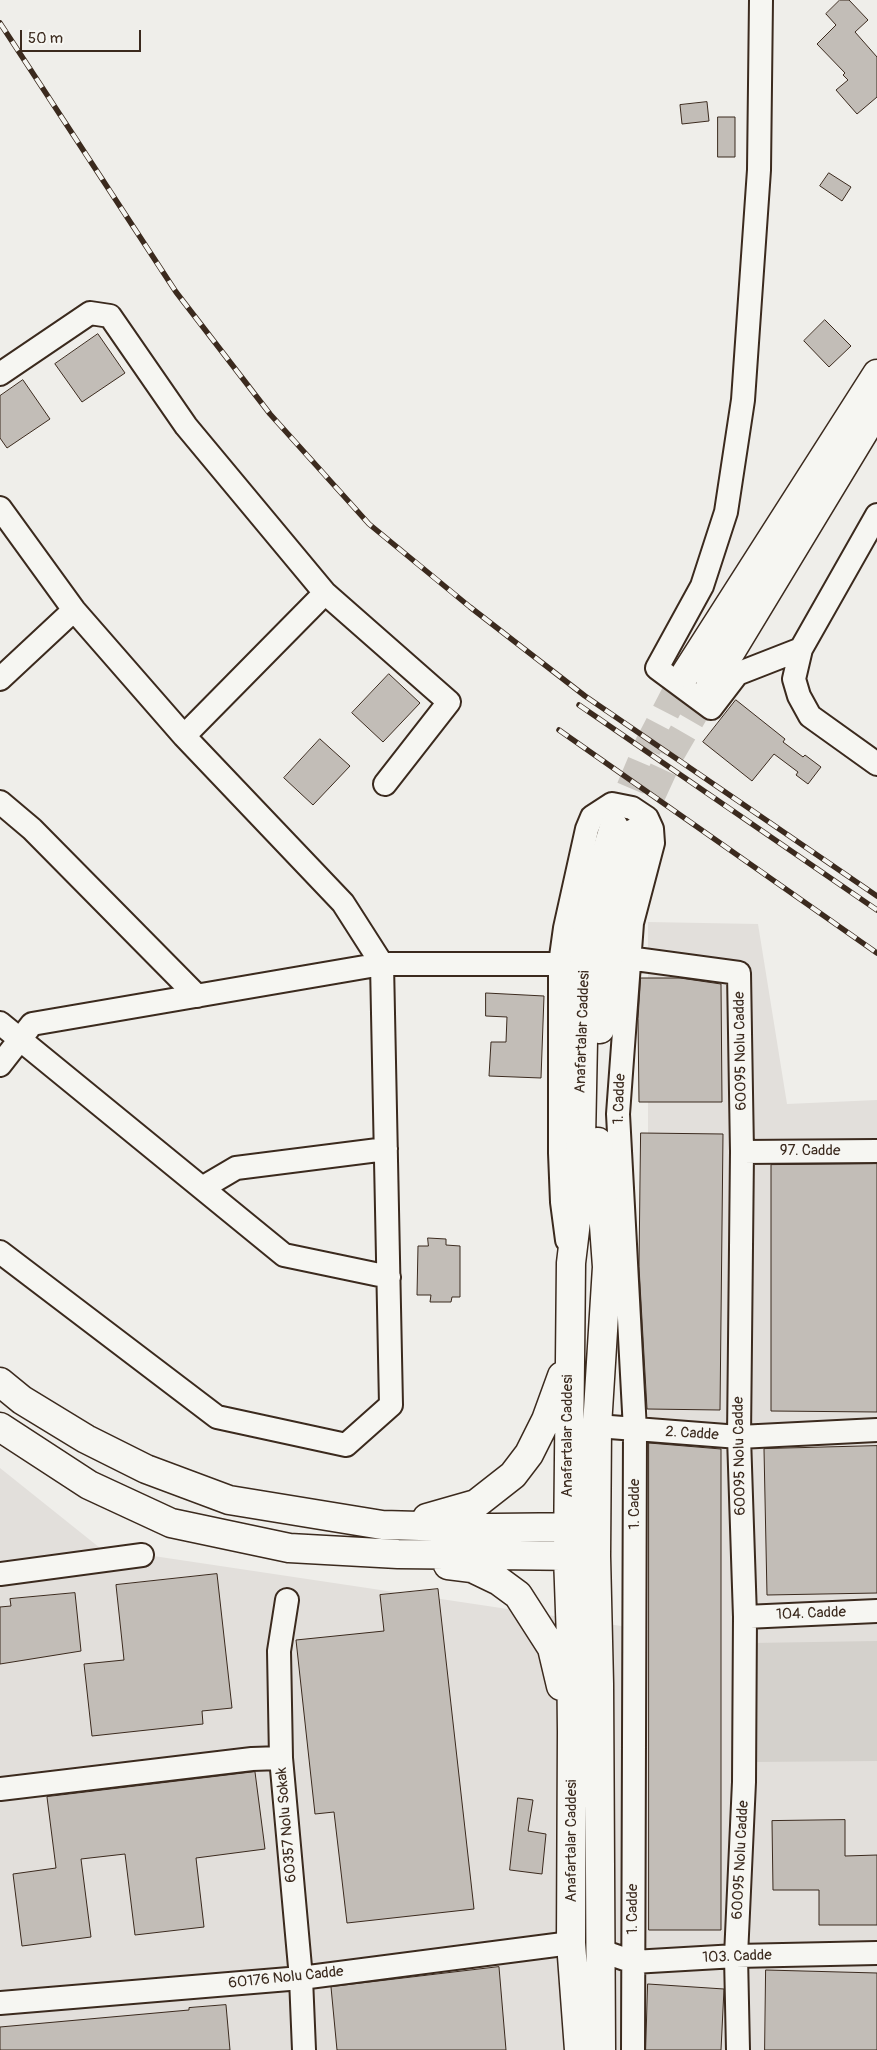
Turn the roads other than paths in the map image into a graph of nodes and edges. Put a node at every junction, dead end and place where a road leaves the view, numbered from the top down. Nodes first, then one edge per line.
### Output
1 (761, 0) edge
2 (0, 374) edge
3 (877, 374) edge
4 (877, 410) edge
5 (0, 508) edge
6 (877, 515) edge
7 (325, 593) junction
8 (74, 610) junction
9 (801, 649) junction
10 (686, 673) tunnel mouth
11 (0, 679) edge
12 (710, 686) tunnel mouth
13 (184, 736) junction
14 (877, 764) edge
15 (385, 784) dead end
16 (0, 792) edge
17 (0, 802) edge
18 (32, 829) junction
19 (628, 958) junction
20 (382, 964) junction
21 (560, 964) junction
22 (197, 996) junction
23 (0, 1023) edge
24 (20, 1039) junction
25 (0, 1065) edge
26 (386, 1149) junction
27 (877, 1151) edge
28 (742, 1152) junction
29 (202, 1188) junction
30 (0, 1252) edge
31 (571, 1263) junction
32 (389, 1277) junction
33 (569, 1356) junction
34 (0, 1382) edge
35 (597, 1426) junction
36 (0, 1427) edge
37 (635, 1430) junction
38 (877, 1430) edge
39 (739, 1436) junction
40 (403, 1526) junction
41 (568, 1527) junction
42 (597, 1528) junction
43 (398, 1554) junction
44 (142, 1555) dead end
45 (568, 1556) junction
46 (596, 1556) junction
47 (0, 1574) edge
48 (287, 1600) dead end
49 (877, 1611) edge
50 (745, 1617) junction
51 (572, 1732) junction
52 (281, 1758) junction
53 (0, 1789) edge
54 (572, 1942) junction
55 (599, 1950) junction
56 (877, 1953) edge
57 (736, 1956) junction
58 (632, 1962) junction
59 (301, 1978) junction
60 (0, 2003) edge
61 (304, 2050) edge
62 (578, 2050) edge
63 (601, 2050) edge
64 (633, 2050) edge
65 (738, 2050) edge

1 - 9 street
2 - 7 street
3 - 10 main road
4 - 12 main road
5 - 8 street
6 - 9 street
7 - 13 street
7 - 15 street
8 - 11 street
8 - 13 street
9 - 14 street
13 - 20 street
16 - 18 street
17 - 18 street
18 - 22 street
19 - 21 street, 1. Cadde
19 - 28 street, 60095 Nolu Cadde
19 - 37 street, 1. Cadde
20 - 21 street
20 - 22 street
20 - 26 street
21 - 31 street, 1. Cadde
22 - 24 street
23 - 24 street
24 - 25 street
24 - 29 street
26 - 29 street
26 - 32 street
27 - 28 street, 97. Cadde
28 - 39 street, 60095 Nolu Cadde
29 - 32 street
30 - 32 street
31 - 33 main road, Anafartalar Caddesi
31 - 35 main road, Anafartalar Caddesi
33 - 40 main road
33 - 41 main road, Anafartalar Caddesi
34 - 40 main road
35 - 37 street, 2. Cadde
35 - 42 main road, Anafartalar Caddesi
36 - 43 main road
37 - 39 street, 2. Cadde
37 - 58 street, 1. Cadde
38 - 39 street, 2. Cadde
39 - 50 street, 60095 Nolu Cadde
40 - 41 main road
41 - 42 main road
41 - 45 main road, Anafartalar Caddesi
42 - 46 main road, Anafartalar Caddesi
43 - 45 main road
43 - 51 main road
44 - 47 street
45 - 46 main road
45 - 51 main road, Anafartalar Caddesi
46 - 55 main road, Anafartalar Caddesi
48 - 52 street, 60357 Nolu Sokak
49 - 50 street, 104. Cadde
50 - 57 street, 60095 Nolu Cadde
51 - 54 main road, Anafartalar Caddesi
52 - 53 street
52 - 59 street, 60357 Nolu Sokak
54 - 59 street, 60176 Nolu Cadde
54 - 62 main road, Anafartalar Caddesi
55 - 58 street, 103. Cadde
55 - 63 main road, Anafartalar Caddesi
56 - 57 street, 103. Cadde
57 - 58 street, 103. Cadde
57 - 65 street, 60095 Nolu Cadde
58 - 64 street, 1. Cadde
59 - 60 street, 60176 Nolu Cadde
59 - 61 street, 60357 Nolu Sokak

